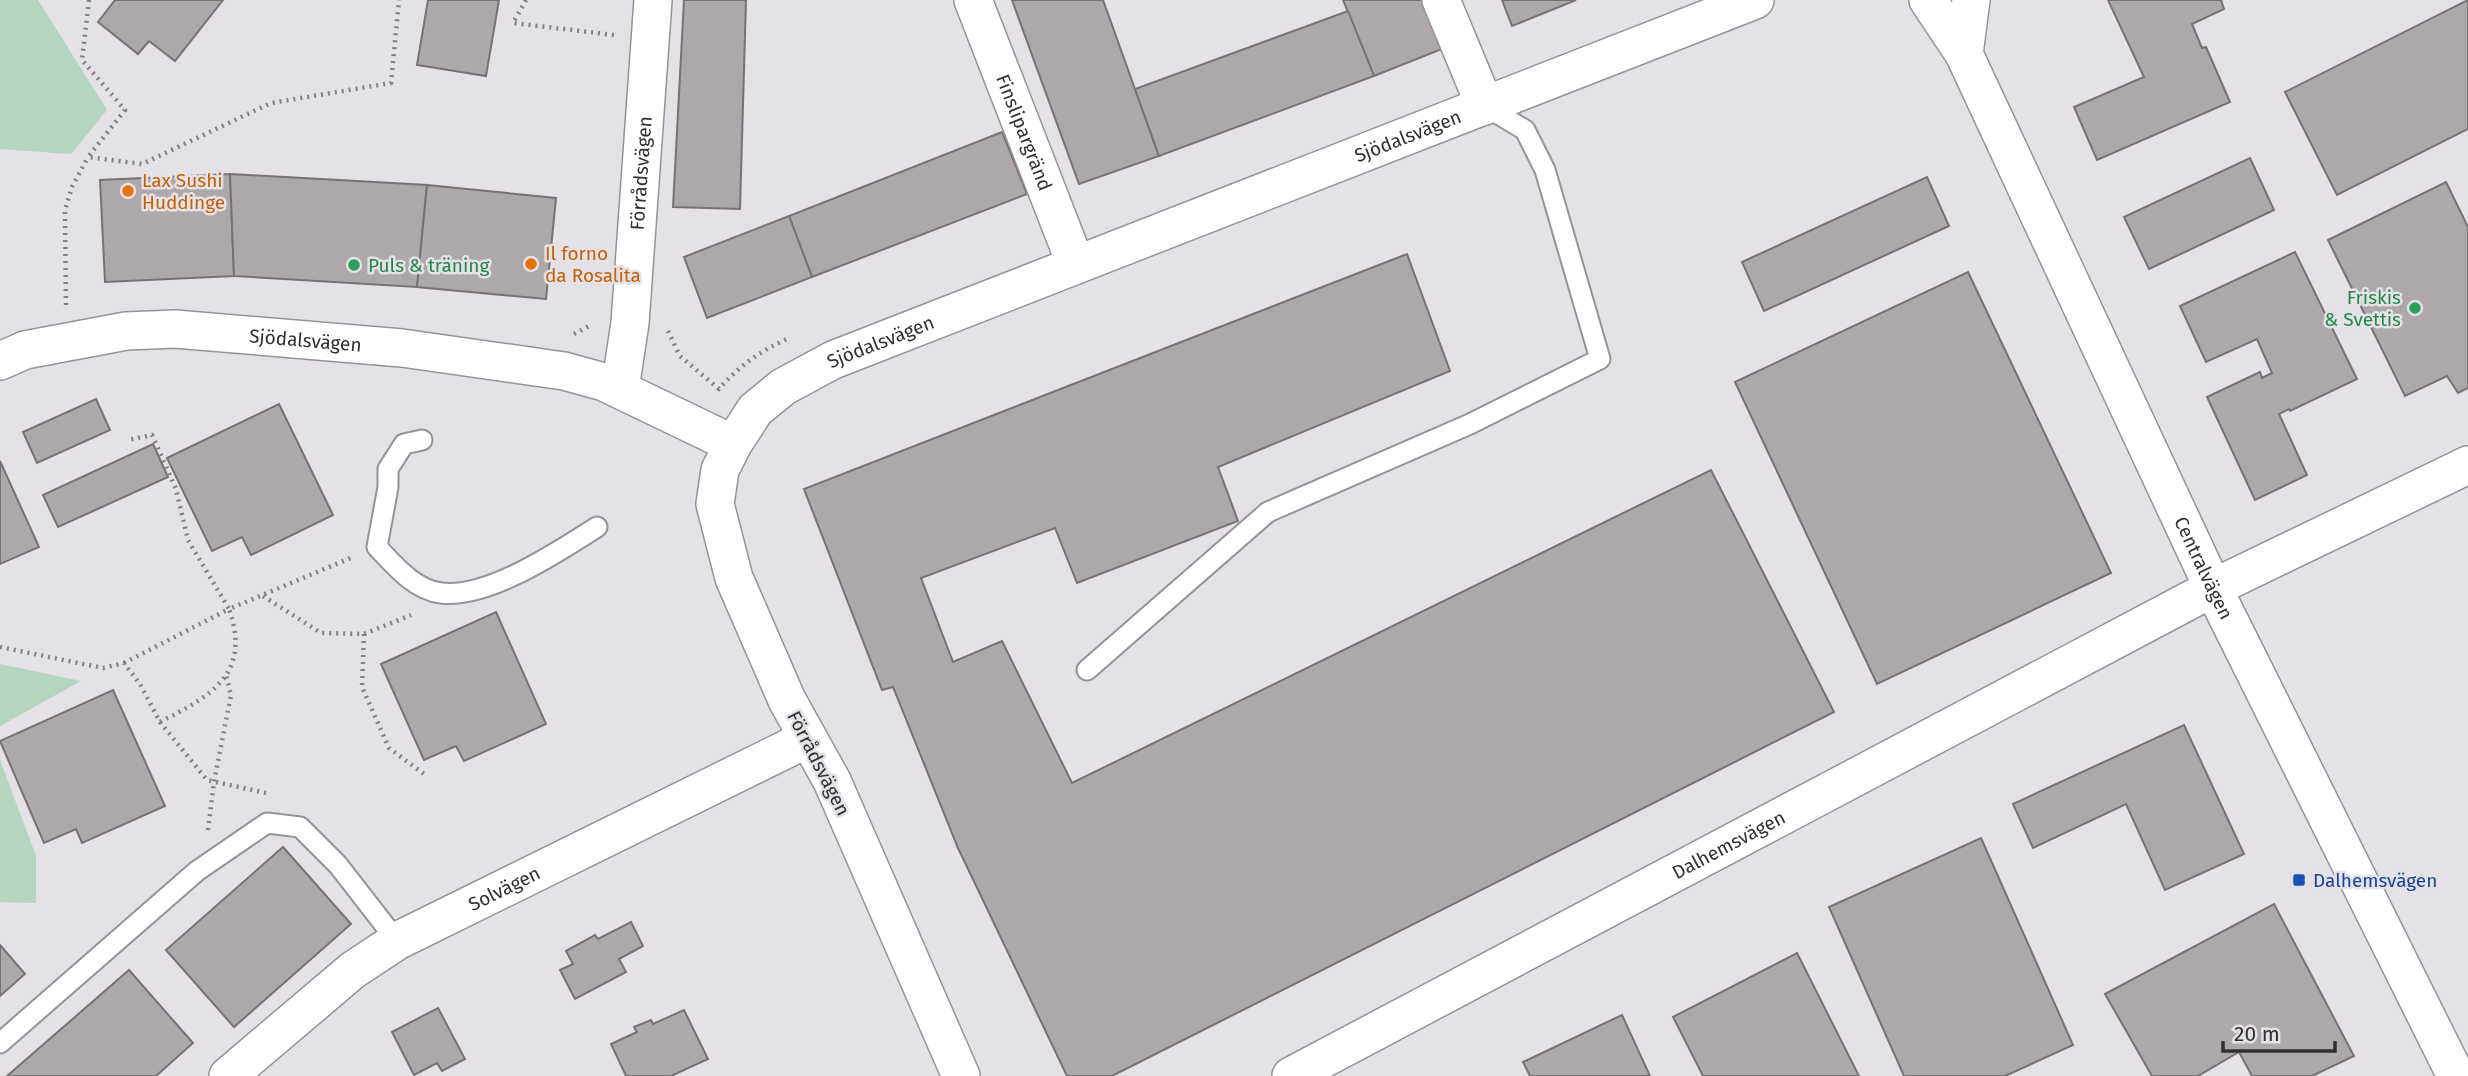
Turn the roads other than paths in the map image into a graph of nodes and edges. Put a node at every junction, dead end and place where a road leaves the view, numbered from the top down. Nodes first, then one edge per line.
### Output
1 (653, 0) edge
2 (973, 0) edge
3 (1441, 0) edge
4 (1755, 0) edge
5 (1928, 0) edge
6 (1970, 0) edge
7 (1964, 54) junction
8 (1485, 106) junction
9 (1076, 265) junction
10 (0, 361) edge
11 (621, 389) junction
12 (422, 440) dead end
13 (733, 444) junction
14 (2468, 466) edge
15 (597, 527) dead end
16 (2213, 588) junction
17 (1087, 670) dead end
18 (807, 739) junction
19 (397, 941) junction
20 (0, 1043) edge
21 (228, 1076) edge
22 (961, 1076) edge
23 (1291, 1076) edge
24 (2456, 1076) edge

1 - 11 street, Förrådsvägen
2 - 9 street, Finslipargränd
3 - 8 street
4 - 8 street, Sjödalsvägen
5 - 7 street, Centralvägen
6 - 7 street
7 - 16 street, Centralvägen
8 - 9 street, Sjödalsvägen
8 - 17 lane
9 - 13 street, Sjödalsvägen
10 - 11 street, Sjödalsvägen
11 - 13 street, Sjödalsvägen
12 - 15 lane
13 - 18 street, Förrådsvägen
14 - 16 street, Dalhemsvägen
16 - 23 street, Dalhemsvägen
16 - 24 street, Centralvägen
18 - 19 street, Solvägen
18 - 22 street, Förrådsvägen
19 - 20 lane
19 - 21 street, Solvägen

